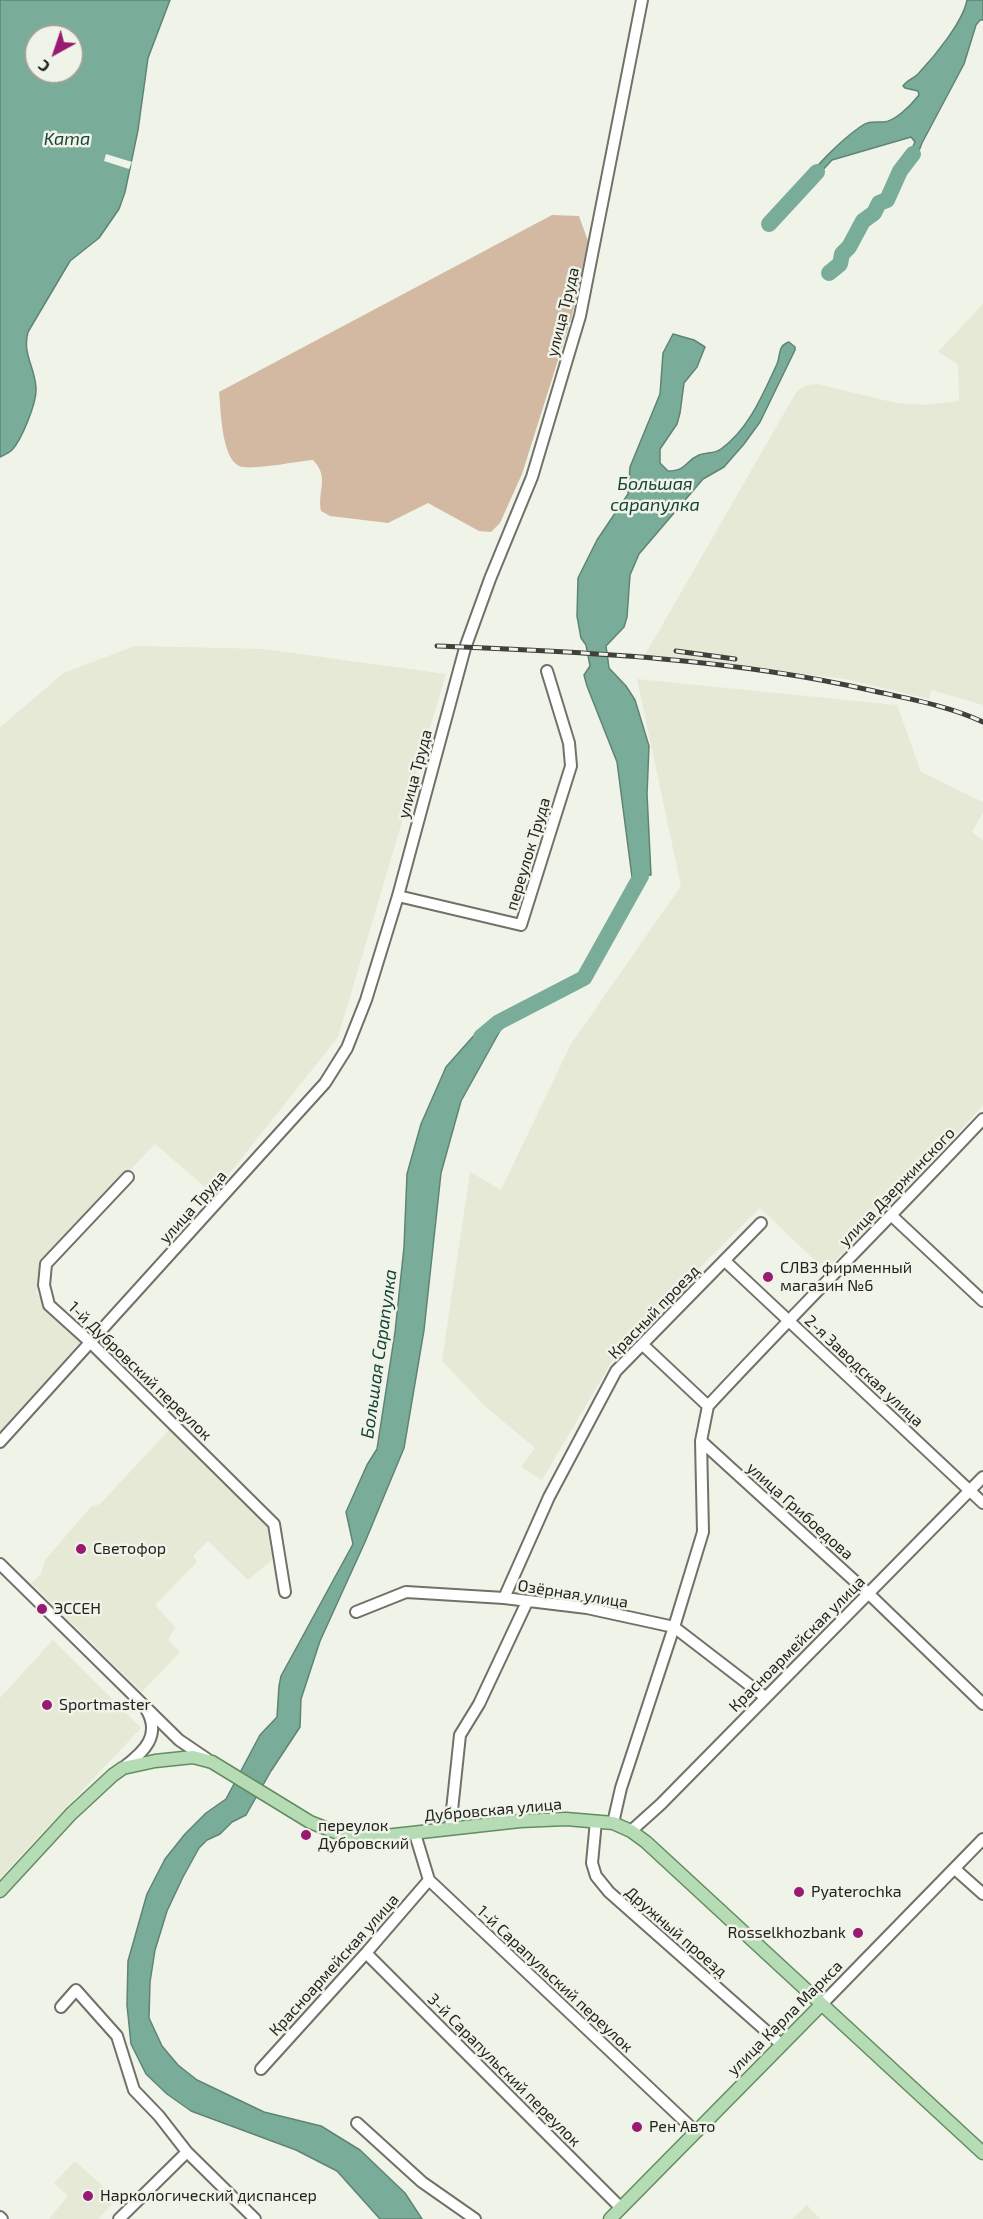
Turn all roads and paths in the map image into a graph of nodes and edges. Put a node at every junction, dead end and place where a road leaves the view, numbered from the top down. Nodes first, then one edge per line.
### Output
1 (642, 0) edge
2 (547, 670) dead end
3 (398, 896) junction
4 (983, 1119) edge
5 (128, 1177) dead end
6 (892, 1216) junction
7 (761, 1223) dead end
8 (724, 1261) junction
9 (983, 1301) edge
10 (787, 1320) junction
11 (90, 1342) junction
12 (643, 1345) junction
13 (708, 1406) junction
14 (0, 1442) edge
15 (701, 1442) junction
16 (983, 1478) edge
17 (970, 1491) junction
18 (983, 1503) edge
19 (0, 1564) edge
20 (285, 1592) dead end
21 (869, 1594) junction
22 (504, 1598) junction
23 (527, 1602) junction
24 (356, 1612) dead end
25 (674, 1627) junction
26 (765, 1697) junction
27 (142, 1704) junction
28 (983, 1704) edge
29 (217, 1765) junction
30 (123, 1768) junction
31 (596, 1821) junction
32 (613, 1823) junction
33 (450, 1829) junction
34 (631, 1830) junction
35 (415, 1834) junction
36 (983, 1839) edge
37 (955, 1869) junction
38 (429, 1880) junction
39 (0, 1891) edge
40 (983, 1894) edge
41 (366, 1953) junction
42 (821, 2005) junction
43 (61, 2007) dead end
44 (782, 2045) junction
45 (261, 2069) dead end
46 (357, 2123) dead end
47 (696, 2132) junction
48 (187, 2152) junction
49 (983, 2153) edge
50 (621, 2208) junction
51 (119, 2219) edge
52 (255, 2219) edge
53 (475, 2219) edge
54 (610, 2219) edge

1 - 3 street, улица Труда
2 - 3 street, переулок Труда
3 - 11 street, улица Труда
4 - 6 street, улица Дзержинского
5 - 11 street, 1-й Дубровский переулок
6 - 9 street
6 - 10 street, улица Дзержинского
7 - 8 street, Красный проезд
8 - 10 street, 2-я Заводская улица
8 - 12 street, Красный проезд
10 - 13 street, улица Дзержинского
10 - 17 street, 2-я Заводская улица
11 - 14 street, улица Труда
11 - 20 street, 1-й Дубровский переулок
12 - 13 street
12 - 22 street, Красный проезд
13 - 15 street
15 - 21 street, улица Грибоедова
15 - 25 street
16 - 17 street, Красноармейская улица
17 - 18 street, 2-я Заводская улица
17 - 21 street, Красноармейская улица
19 - 27 street
21 - 26 street, Красноармейская улица
21 - 28 street, улица Грибоедова
22 - 23 street, Озёрная улица
22 - 24 street, Озёрная улица
23 - 25 street, Озёрная улица
23 - 33 street
25 - 26 street, Озёрная улица
25 - 32 street
26 - 34 street, Красноармейская улица
27 - 29 street
27 - 30 street
29 - 30 main road
29 - 35 main road, Дубровская улица
30 - 39 main road
31 - 32 main road, Дубровская улица
31 - 33 main road, Дубровская улица
31 - 44 street, Дружный проезд
32 - 34 main road, Дубровская улица
33 - 35 main road, Дубровская улица
34 - 42 main road, Дубровская улица
35 - 38 street, 1-й Сарапульский переулок
36 - 37 street, улица Карла Маркса
37 - 40 street
37 - 42 street, улица Карла Маркса
38 - 41 street, Красноармейская улица
38 - 47 street, 1-й Сарапульский переулок
41 - 45 street, Красноармейская улица
41 - 50 street, 3-й Сарапульский переулок
42 - 44 main road, улица Карла Маркса
42 - 49 main road, Дубровская улица
43 - 48 street
44 - 47 main road, улица Карла Маркса
46 - 53 street
47 - 50 main road, улица Карла Маркса
48 - 51 street
48 - 52 street
50 - 54 main road, улица Карла Маркса

